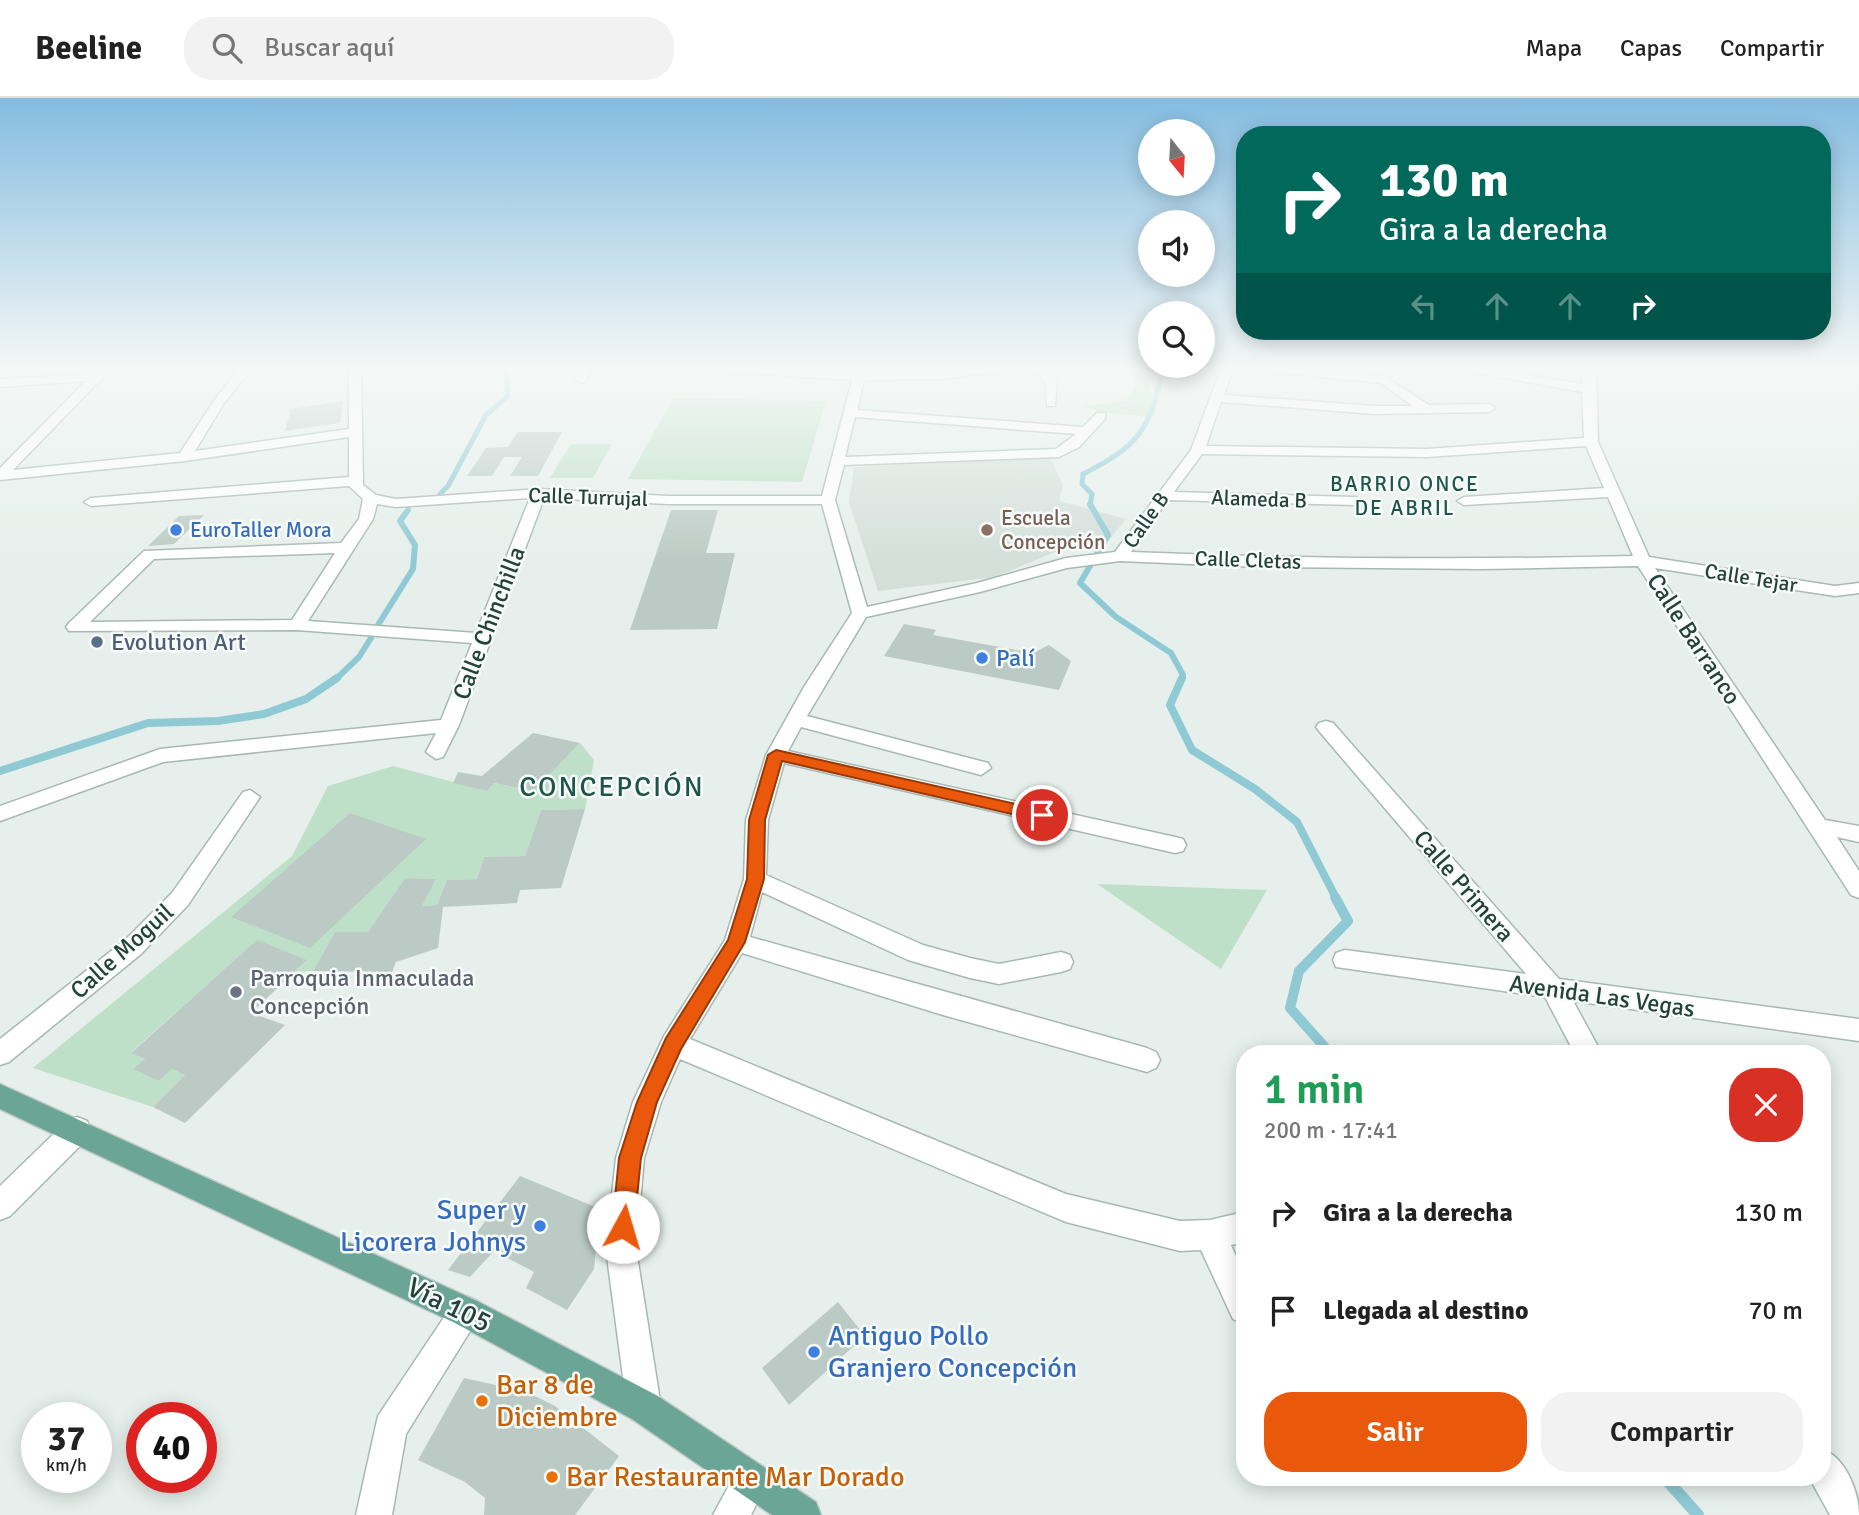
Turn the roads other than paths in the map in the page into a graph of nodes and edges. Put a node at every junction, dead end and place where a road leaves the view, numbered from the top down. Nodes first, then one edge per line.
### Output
1 (42, 432) edge
2 (200, 432) edge
3 (355, 432) joint
4 (845, 432) edge
5 (1085, 432) edge
6 (1205, 432) edge
7 (1590, 432) edge
8 (1591, 442) junction
9 (1198, 450) junction
10 (185, 457) junction
11 (838, 461) junction
12 (0, 476) edge
13 (355, 481) junction
14 (1611, 492) junction
15 (539, 493) junction
16 (1162, 496) junction
17 (371, 498) junction
18 (828, 500) junction
19 (1355, 501) dead end
20 (1464, 501) dead end
21 (90, 502) dead end
22 (346, 548) junction
23 (1120, 556) junction
24 (1643, 561) junction
25 (1859, 588) edge
26 (860, 613) junction
27 (297, 625) junction
28 (483, 639) junction
29 (797, 720) junction
30 (449, 725) junction
31 (1326, 727) dead end
32 (436, 752) dead end
33 (776, 755) junction
34 (981, 768) dead end
35 (250, 797) dead end
36 (0, 814) edge
37 (1816, 826) junction
38 (1859, 834) edge
39 (1175, 845) dead end
40 (755, 879) junction
41 (1859, 888) edge
42 (736, 942) junction
43 (1345, 960) dead end
44 (1061, 962) dead end
45 (1553, 989) junction
46 (1859, 1030) edge
47 (673, 1044) junction
48 (1584, 1045) edge
49 (0, 1054) edge
50 (1147, 1060) dead end
51 (0, 1096) edge
52 (78, 1130) junction
53 (0, 1206) edge
54 (1236, 1229) edge
55 (1210, 1235) junction
56 (1236, 1291) edge
57 (466, 1312) junction
58 (644, 1407) junction
59 (751, 1479) junction
60 (1831, 1482) edge
61 (1846, 1509) dead end
62 (374, 1515) edge
63 (731, 1515) edge
64 (803, 1515) edge

1 - 12 street
2 - 10 street
3 - 10 street
3 - 13 street
4 - 11 street
5 - 11 street
6 - 9 street, Calle B
7 - 8 street, Calle Barranco
8 - 9 street
8 - 14 street, Calle Barranco
9 - 16 street, Calle B
10 - 12 street
11 - 18 street
13 - 17 street
13 - 21 street
14 - 20 street
14 - 24 street, Calle Barranco
15 - 17 street, Calle Turrujal
15 - 18 street, Calle Turrujal
15 - 28 street, Calle Chinchilla
16 - 19 street, Alameda B
16 - 23 street, Calle B
17 - 22 street
18 - 26 street
22 - 27 street
22 - 27 street
23 - 24 street, Calle Cletas
23 - 26 street, Calle Cletas
24 - 25 street, Calle Tejar
24 - 37 street, Calle Barranco
26 - 29 street
27 - 28 street
28 - 30 street, Calle Chinchilla
29 - 33 street
29 - 34 street
30 - 32 street, Calle Chinchilla
30 - 36 street
31 - 45 street, Calle Primera
33 - 39 street
33 - 40 street
35 - 49 street, Calle Moguil
37 - 38 street
37 - 41 street, Calle Barranco
40 - 42 street
40 - 44 street
42 - 47 street
42 - 50 street
43 - 45 street, Avenida Las Vegas
45 - 46 street, Avenida Las Vegas
45 - 48 street, Calle Primera
47 - 55 street
47 - 58 street
51 - 52 main road, Vía 105
52 - 53 street
52 - 57 main road, Vía 105
54 - 55 street
55 - 56 street
57 - 58 main road, Vía 105
57 - 62 street
58 - 59 main road, Vía 105
59 - 63 street
59 - 64 main road, Vía 105
60 - 61 street

